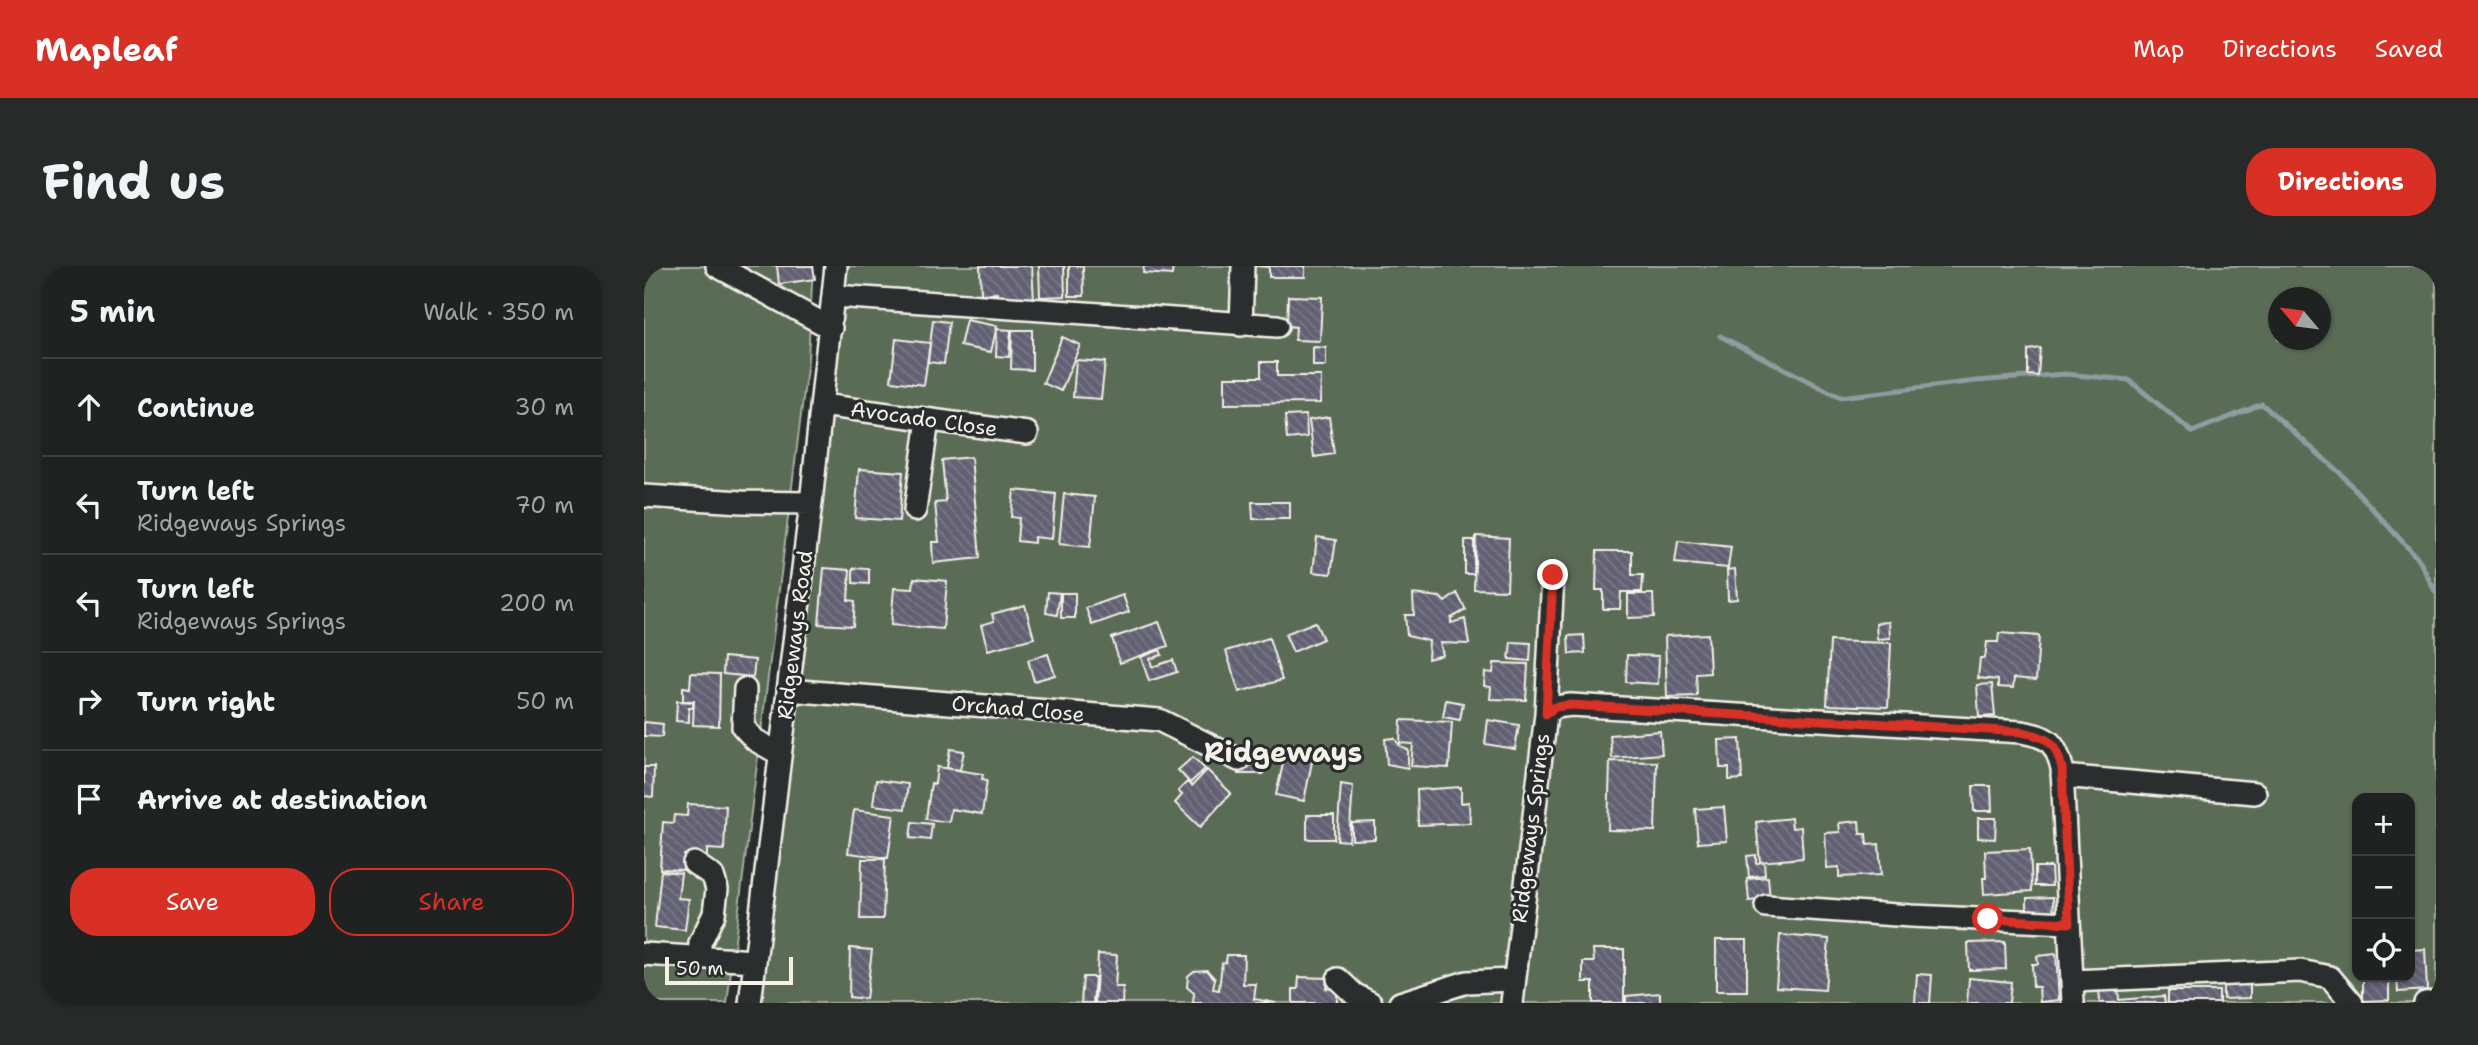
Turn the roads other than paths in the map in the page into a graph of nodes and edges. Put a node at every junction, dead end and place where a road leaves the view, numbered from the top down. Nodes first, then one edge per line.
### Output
1 (717, 266) edge
2 (836, 266) edge
3 (1243, 266) edge
4 (834, 296) junction
5 (1241, 325) junction
6 (1277, 326) dead end
7 (831, 328) junction
8 (822, 405) junction
9 (928, 419) junction
10 (1027, 433) dead end
11 (644, 496) edge
12 (811, 503) junction
13 (915, 510) dead end
14 (1553, 575) dead end
15 (746, 689) dead end
16 (788, 690) junction
17 (1546, 714) junction
18 (780, 754) junction
19 (1239, 760) dead end
20 (2062, 776) junction
21 (2255, 793) dead end
22 (694, 863) dead end
23 (1766, 906) dead end
24 (2069, 923) junction
25 (644, 954) edge
26 (699, 957) junction
27 (755, 961) junction
28 (1338, 979) dead end
29 (1513, 980) junction
30 (2072, 981) junction
31 (2436, 1002) edge
32 (750, 1003) edge
33 (1371, 1003) edge
34 (1400, 1003) edge
35 (1512, 1003) edge
36 (2073, 1003) edge
37 (2352, 1003) edge
38 (2425, 1003) edge

1 - 7 street
2 - 4 street, Ridgeways Road
3 - 5 street
4 - 5 street
4 - 7 street, Ridgeways Road
5 - 6 street
7 - 8 street, Ridgeways Road
8 - 9 street, Avocado Close
8 - 12 street, Ridgeways Road
9 - 10 street, Avocado Close
9 - 13 street
11 - 12 street
12 - 16 street, Ridgeways Road
14 - 17 street
15 - 18 street
16 - 18 street, Ridgeways Road
16 - 19 street, Orchad Close
17 - 20 street, Ridgeways Springs
17 - 29 street, Ridgeways Springs
18 - 27 street, Ridgeways Road
20 - 21 street
20 - 24 street, Ridgeways Springs
22 - 26 street
23 - 24 street
24 - 30 street, Ridgeways Springs
25 - 26 street
26 - 27 street
27 - 32 street, Ridgeways Road
28 - 33 street
29 - 34 street
29 - 35 street, Ridgeways Springs
30 - 36 street, Ridgeways Springs
30 - 37 street
31 - 38 street

